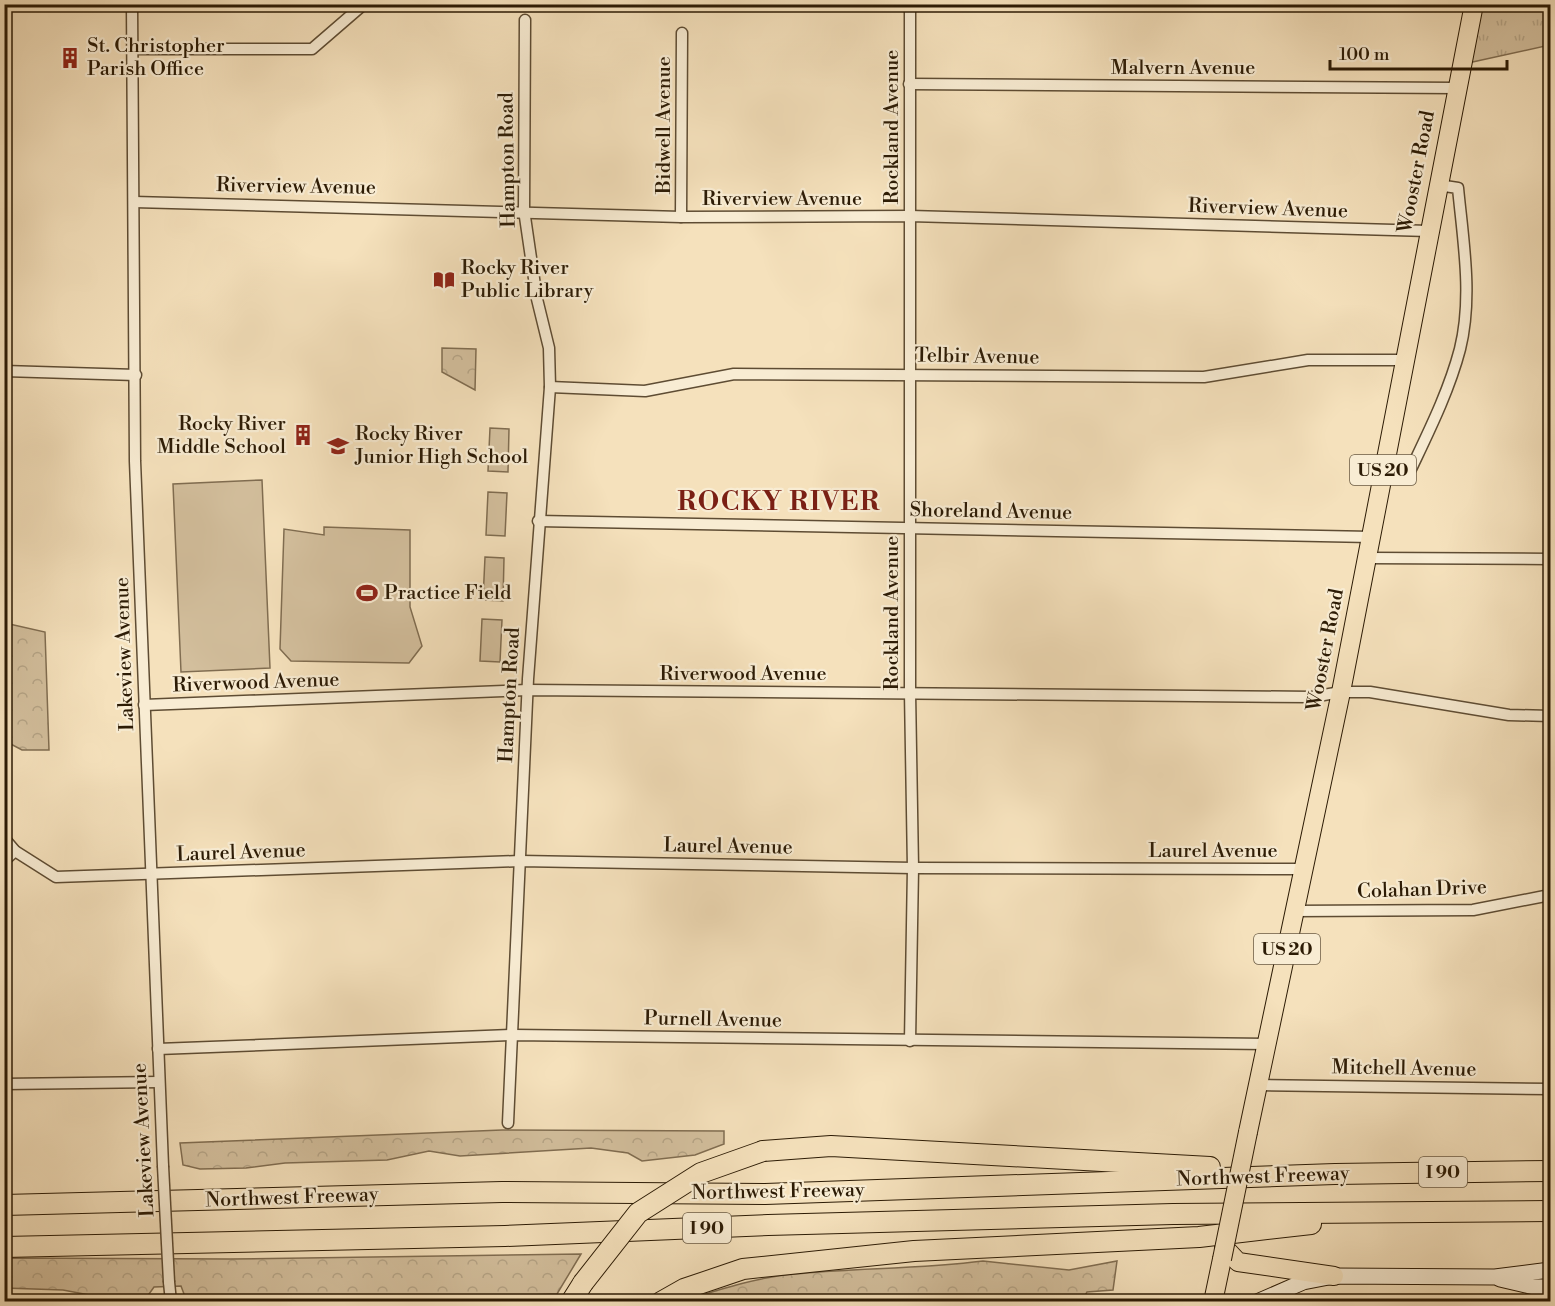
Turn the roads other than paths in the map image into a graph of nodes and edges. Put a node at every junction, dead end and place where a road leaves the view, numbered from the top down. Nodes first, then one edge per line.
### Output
1 (132, 4) edge
2 (364, 4) edge
3 (910, 4) edge
4 (1474, 4) edge
5 (525, 20) dead end
6 (682, 33) dead end
7 (133, 50) junction
8 (909, 84) junction
9 (1456, 88) junction
10 (1438, 186) junction
11 (134, 202) junction
12 (524, 210) junction
13 (909, 216) junction
14 (681, 217) junction
15 (1429, 231) junction
16 (1404, 360) junction
17 (4, 370) edge
18 (910, 374) junction
19 (136, 375) junction
20 (550, 387) junction
21 (1383, 472) junction
22 (538, 521) junction
23 (911, 529) junction
24 (1371, 537) junction
25 (1368, 558) junction
26 (1551, 559) edge
27 (528, 690) junction
28 (910, 692) junction
29 (1341, 692) junction
30 (144, 705) junction
31 (1551, 716) edge
32 (4, 838) edge
33 (15, 851) junction
34 (4, 861) edge
35 (520, 861) junction
36 (913, 868) junction
37 (1304, 869) junction
38 (151, 874) junction
39 (1551, 895) edge
40 (1294, 911) junction
41 (513, 1035) junction
42 (910, 1041) junction
43 (1267, 1044) junction
44 (158, 1049) junction
45 (159, 1083) junction
46 (4, 1084) edge
47 (1258, 1085) junction
48 (1551, 1089) edge
49 (508, 1124) dead end
50 (1551, 1171) edge
51 (1335, 1174) junction
52 (4, 1205) edge
53 (1551, 1211) edge
54 (1409, 1213) junction
55 (4, 1247) edge
56 (1228, 1256) junction
57 (1551, 1270) edge
58 (1334, 1276) junction
59 (1495, 1277) junction
60 (1551, 1287) edge
61 (171, 1302) edge
62 (571, 1302) edge
63 (661, 1302) edge
64 (1213, 1302) edge
65 (1257, 1302) edge

1 - 7 street, Lakeview Avenue
2 - 7 street
3 - 8 street, Rockland Avenue
4 - 9 main road, Wooster Road / US 20
5 - 12 street, Hampton Road
6 - 14 street, Bidwell Avenue
7 - 11 street, Lakeview Avenue
8 - 9 street, Malvern Avenue
8 - 13 street, Rockland Avenue
9 - 10 main road, Wooster Road / US 20
10 - 15 main road, Wooster Road / US 20
10 - 21 street
11 - 12 street, Riverview Avenue
11 - 19 street, Lakeview Avenue
12 - 14 street, Riverview Avenue
12 - 20 street, Hampton Road
13 - 14 street, Riverview Avenue
13 - 15 street, Riverview Avenue
13 - 18 street, Rockland Avenue
15 - 16 main road, Wooster Road / US 20
16 - 18 street, Telbir Avenue
16 - 21 main road, Wooster Road / US 20
17 - 19 street
18 - 20 street, Telbir Avenue
18 - 23 street, Rockland Avenue
19 - 30 street, Lakeview Avenue
20 - 22 street, Hampton Road
21 - 24 main road, Wooster Road / US 20
22 - 23 street, Shoreland Avenue
22 - 27 street, Hampton Road
23 - 24 street, Shoreland Avenue
23 - 28 street, Rockland Avenue
24 - 25 main road, Wooster Road / US 20
25 - 26 street
25 - 29 main road, Wooster Road / US 20
27 - 28 street, Riverwood Avenue
27 - 30 street, Riverwood Avenue
27 - 35 street, Hampton Road
28 - 29 street, Riverwood Avenue
28 - 36 street, Rockland Avenue
29 - 31 street, Riverwood Avenue
29 - 37 main road, Wooster Road / US 20
30 - 38 street, Lakeview Avenue
32 - 33 street, Laurel Avenue
33 - 34 street
33 - 38 street, Laurel Avenue
35 - 36 street, Laurel Avenue
35 - 38 street, Laurel Avenue
35 - 41 street, Hampton Road
36 - 37 street, Laurel Avenue
36 - 42 street, Rockland Avenue
37 - 40 main road, Wooster Road / US 20
38 - 44 street, Lakeview Avenue
39 - 40 street, Colahan Drive
40 - 43 main road, Wooster Road / US 20
41 - 42 street, Purnell Avenue
41 - 44 street, Purnell Avenue
41 - 49 street, Hampton Road
42 - 43 street, Purnell Avenue
43 - 47 main road, Wooster Road / US 20
44 - 45 street, Lakeview Avenue
45 - 46 street
45 - 61 street, Lakeview Avenue, bridge
47 - 48 street, Mitchell Avenue
47 - 56 main road, Wooster Road / US 20, bridge
50 - 51 highway, Northwest Freeway / I 90
51 - 52 highway, Northwest Freeway / I 90
51 - 62 highway, bridge
53 - 54 highway, Northwest Freeway / I 90
54 - 55 highway, Northwest Freeway / I 90
54 - 63 highway
56 - 58 main road
56 - 64 main road, Wooster Road / US 20
57 - 59 main road
58 - 59 main road
58 - 65 main road
59 - 60 main road

